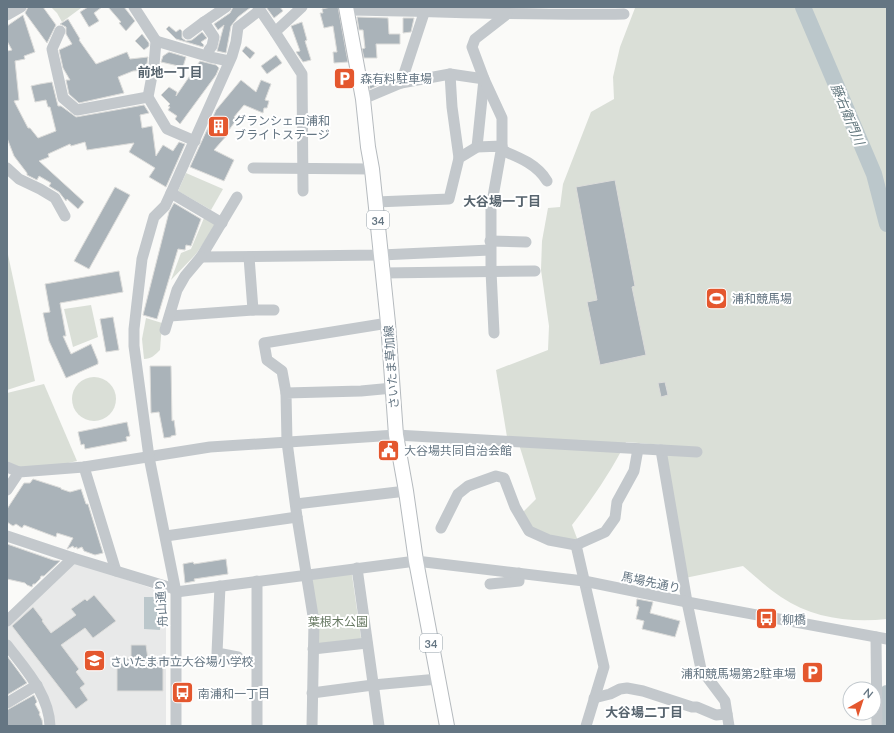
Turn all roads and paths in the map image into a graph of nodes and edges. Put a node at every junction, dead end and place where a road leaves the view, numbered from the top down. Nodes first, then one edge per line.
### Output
1 (20, 7) edge
2 (134, 7) edge
3 (226, 7) edge
4 (302, 7) edge
5 (259, 9) edge
6 (346, 9) edge
7 (425, 9) edge
8 (584, 11) edge
9 (507, 14) junction
10 (624, 14) dead end
11 (7, 15) edge
12 (204, 22) junction
13 (60, 31) dead end
14 (276, 32) junction
15 (188, 34) dead end
16 (156, 41) junction
17 (209, 50) dead end
18 (229, 61) junction
19 (450, 74) junction
20 (484, 79) junction
21 (401, 83) junction
22 (148, 97) junction
23 (363, 99) junction
24 (195, 141) junction
25 (477, 147) junction
26 (501, 148) junction
27 (459, 158) junction
28 (7, 168) edge
29 (253, 168) dead end
30 (303, 169) junction
31 (372, 169) junction
32 (547, 182) dead end
33 (302, 191) dead end
34 (171, 193) junction
35 (237, 197) dead end
36 (376, 202) junction
37 (65, 216) dead end
38 (222, 223) junction
39 (526, 242) dead end
40 (490, 245) junction
41 (381, 255) junction
42 (201, 257) junction
43 (249, 257) junction
44 (491, 271) junction
45 (535, 271) dead end
46 (383, 273) junction
47 (253, 310) junction
48 (274, 310) dead end
49 (170, 316) junction
50 (388, 323) junction
51 (165, 330) dead end
52 (494, 334) dead end
53 (393, 388) junction
54 (286, 393) junction
55 (396, 435) junction
56 (287, 442) junction
57 (638, 449) junction
58 (661, 450) junction
59 (697, 452) dead end
60 (149, 457) junction
61 (7, 467) edge
62 (84, 467) junction
63 (19, 472) junction
64 (7, 490) edge
65 (406, 491) junction
66 (296, 504) junction
67 (297, 517) junction
68 (442, 528) dead end
69 (7, 536) edge
70 (166, 536) junction
71 (576, 545) junction
72 (73, 558) junction
73 (416, 561) junction
74 (357, 568) junction
75 (116, 571) junction
76 (519, 573) junction
77 (307, 575) junction
78 (257, 581) junction
79 (584, 581) junction
80 (490, 584) dead end
81 (220, 586) junction
82 (175, 591) junction
83 (687, 602) junction
84 (7, 621) edge
85 (881, 638) edge
86 (367, 643) junction
87 (7, 645) edge
88 (313, 650) junction
89 (238, 657) dead end
90 (438, 679) junction
91 (38, 685) junction
92 (373, 685) junction
93 (312, 693) junction
94 (594, 698) junction
95 (7, 703) edge
96 (728, 714) junction
97 (50, 726) edge
98 (176, 726) edge
99 (257, 726) edge
100 (312, 726) edge
101 (379, 726) edge
102 (447, 726) edge
103 (586, 726) edge
104 (729, 726) edge
105 (877, 726) edge

1 - 11 street
2 - 16 street
3 - 12 street
4 - 14 street
5 - 14 street
5 - 18 street, 舟山通り
6 - 7 street
6 - 23 main road, さいたま草加線 / 34
7 - 9 street
7 - 21 street
8 - 9 street
8 - 10 street
9 - 20 street
12 - 15 street
12 - 17 street
13 - 22 street
14 - 30 street
16 - 18 street
16 - 22 street
18 - 24 street, 舟山通り
19 - 20 street
19 - 21 street
19 - 27 street
20 - 25 street
20 - 26 street
21 - 23 street
22 - 24 street
23 - 31 main road, さいたま草加線 / 34
24 - 34 street, 舟山通り
25 - 26 street
25 - 27 street
26 - 32 street
26 - 40 street
27 - 36 street
28 - 37 street
29 - 30 street
30 - 31 street
30 - 33 street
31 - 36 main road, さいたま草加線 / 34
34 - 38 street
34 - 60 street, 舟山通り
35 - 38 street
36 - 41 main road, さいたま草加線 / 34
38 - 42 street
39 - 40 street
40 - 41 street
40 - 44 street
41 - 43 street
41 - 46 main road, さいたま草加線 / 34
42 - 43 street
42 - 49 street
43 - 47 street
44 - 45 street
44 - 46 street
44 - 52 street
46 - 50 main road, さいたま草加線 / 34
47 - 48 street
47 - 49 street
49 - 51 street
50 - 53 main road, さいたま草加線 / 34
50 - 54 street
53 - 54 street
53 - 55 main road, さいたま草加線 / 34
54 - 56 street
55 - 56 street
55 - 57 street
55 - 65 main road, さいたま草加線 / 34
56 - 60 street
56 - 66 street
57 - 58 street
57 - 71 street
58 - 59 street
58 - 83 street
60 - 62 street
60 - 70 street, 舟山通り
61 - 63 street
62 - 63 street
62 - 75 street
63 - 64 street
65 - 66 street
65 - 73 main road, さいたま草加線 / 34
66 - 67 street
67 - 70 street
67 - 77 street
68 - 71 street
69 - 72 street
70 - 82 street, 舟山通り
71 - 79 street
72 - 75 street
72 - 84 street
73 - 74 street, 馬場先通り
73 - 76 street, 馬場先通り
73 - 90 main road, さいたま草加線 / 34
74 - 77 street, 馬場先通り
74 - 86 street
75 - 82 street
76 - 79 street, 馬場先通り
76 - 80 street
77 - 78 street, 馬場先通り
77 - 88 street
78 - 81 street, 馬場先通り
78 - 99 street
79 - 83 street, 馬場先通り
79 - 94 street
81 - 82 street, 馬場先通り
81 - 89 street
82 - 98 street, 舟山通り
83 - 85 street, 馬場先通り
83 - 96 street
85 - 105 street
86 - 88 street
86 - 92 street
87 - 91 street
88 - 93 street
90 - 92 street
90 - 102 main road, さいたま草加線 / 34
91 - 95 street
91 - 97 street
92 - 93 street
92 - 101 street
93 - 100 street
94 - 96 street
94 - 103 street
96 - 104 street

